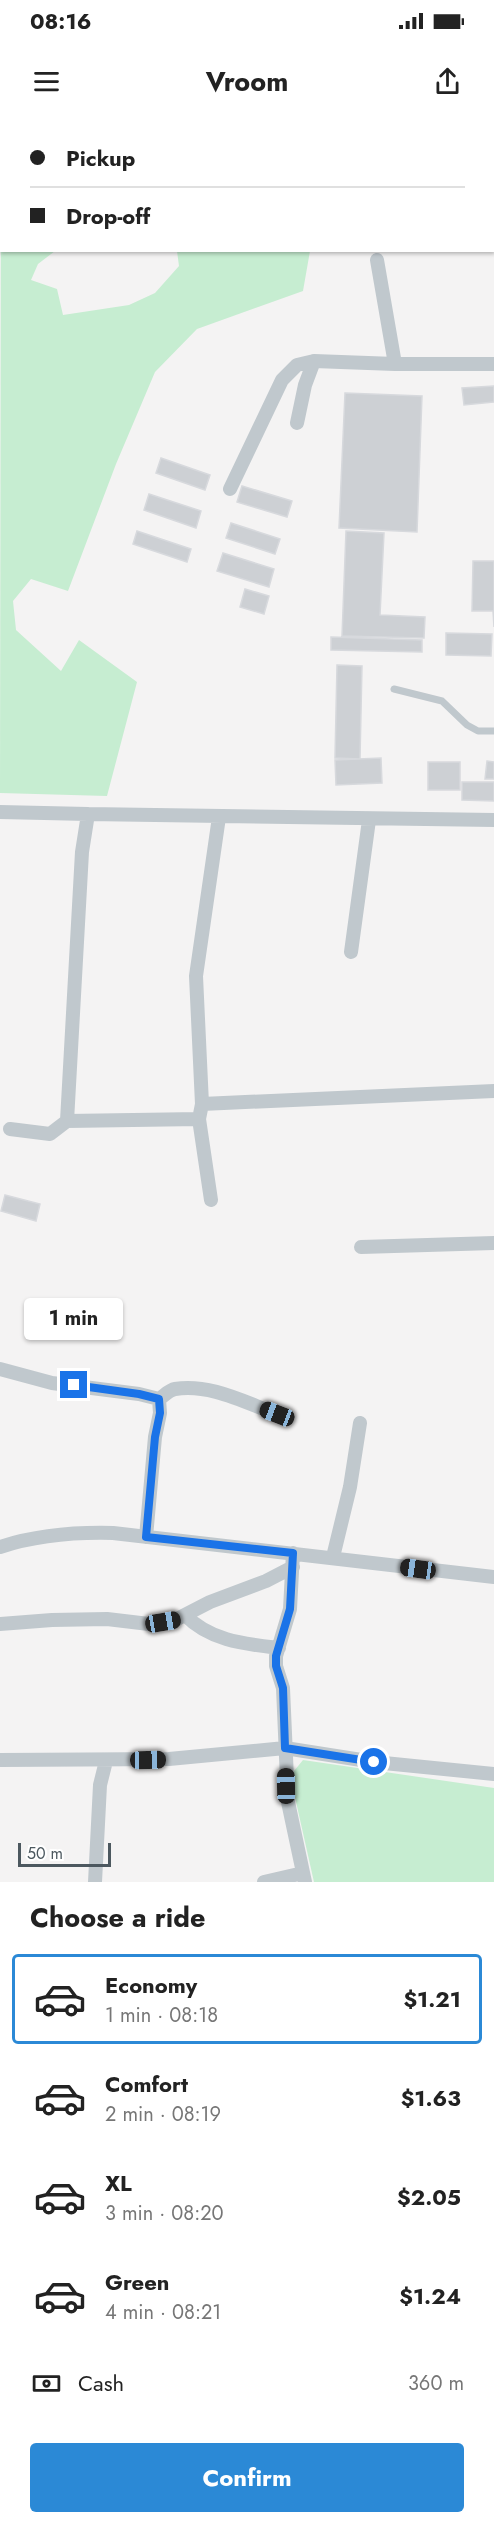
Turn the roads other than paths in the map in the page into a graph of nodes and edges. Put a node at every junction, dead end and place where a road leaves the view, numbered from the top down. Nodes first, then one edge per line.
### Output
1 (377, 260) dead end
2 (315, 361) junction
3 (395, 364) junction
4 (494, 364) edge
5 (297, 423) dead end
6 (231, 489) dead end
7 (394, 689) dead end
8 (494, 730) edge
9 (0, 812) edge
10 (88, 814) junction
11 (219, 817) junction
12 (369, 820) junction
13 (494, 820) edge
14 (351, 952) dead end
15 (494, 1091) edge
16 (202, 1104) junction
17 (199, 1119) junction
18 (67, 1121) junction
19 (10, 1129) dead end
20 (211, 1200) dead end
21 (494, 1243) edge
22 (361, 1247) dead end
23 (0, 1369) edge
24 (159, 1399) junction
25 (277, 1414) dead end
26 (360, 1423) dead end
27 (146, 1537) junction
28 (0, 1546) edge
29 (333, 1557) junction
30 (293, 1560) junction
31 (494, 1577) edge
32 (185, 1615) junction
33 (0, 1624) edge
34 (279, 1648) junction
35 (285, 1748) junction
36 (0, 1760) edge
37 (106, 1761) junction
38 (494, 1774) edge
39 (304, 1878) edge
40 (95, 1882) edge
41 (264, 1882) edge

1 - 3 street
2 - 3 street
2 - 5 street
2 - 6 street
3 - 4 street
7 - 8 lane
9 - 10 street
10 - 11 street
10 - 18 street
11 - 12 street
11 - 16 street
12 - 13 street
12 - 14 street
15 - 16 street
16 - 17 street
17 - 18 street
17 - 20 street
18 - 19 street
21 - 22 street
23 - 24 street
24 - 25 street
24 - 27 street
26 - 29 street
27 - 28 street
27 - 30 street
29 - 30 street
29 - 31 street
30 - 32 street
30 - 34 street
32 - 33 street
32 - 34 street
34 - 35 street
35 - 37 street
35 - 38 street
35 - 39 street
36 - 37 street
37 - 40 street
39 - 41 street

